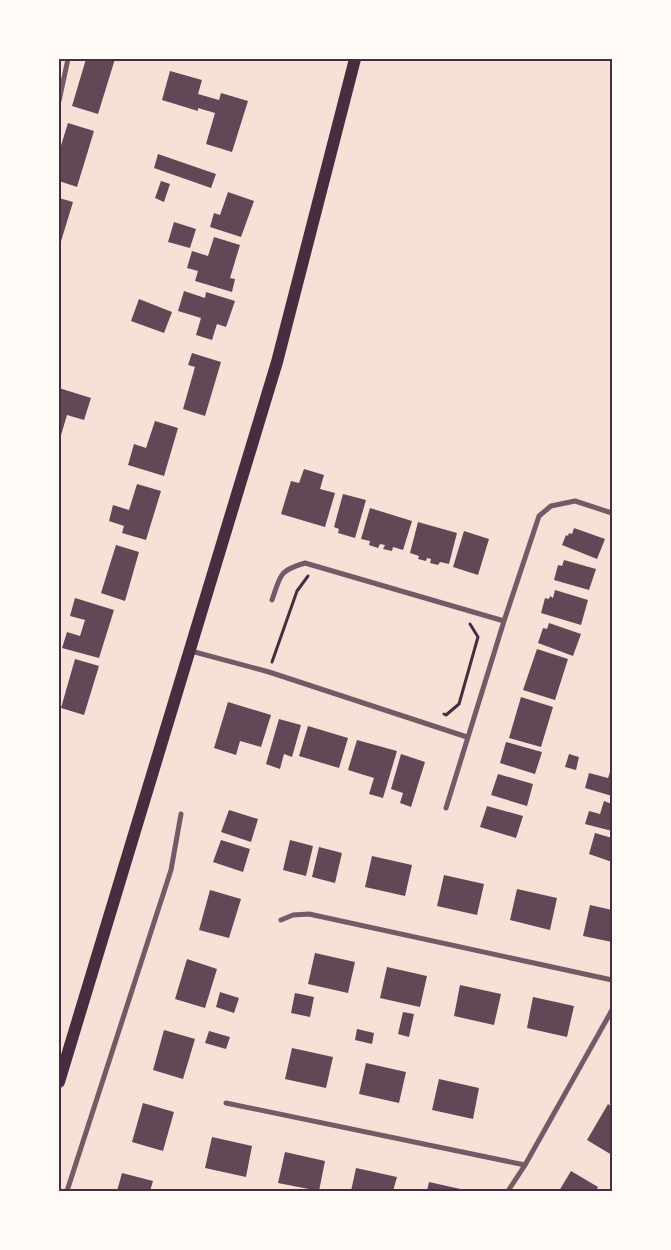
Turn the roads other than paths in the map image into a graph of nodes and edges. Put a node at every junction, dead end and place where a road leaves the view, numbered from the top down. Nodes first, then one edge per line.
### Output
1 (68, 59) edge
2 (355, 59) edge
3 (59, 101) edge
4 (612, 513) edge
5 (272, 600) dead end
6 (504, 622) junction
7 (190, 651) junction
8 (468, 736) junction
9 (446, 808) dead end
10 (181, 814) dead end
11 (281, 920) dead end
12 (612, 980) edge
13 (612, 1010) edge
14 (59, 1082) edge
15 (226, 1103) dead end
16 (525, 1165) junction
17 (67, 1191) edge
18 (508, 1191) edge

1 - 3 street
2 - 7 main road
4 - 6 street
5 - 6 street
6 - 8 street
7 - 8 street
7 - 14 main road
8 - 9 street
10 - 17 street
11 - 12 street
13 - 16 street
15 - 16 street
16 - 18 street

